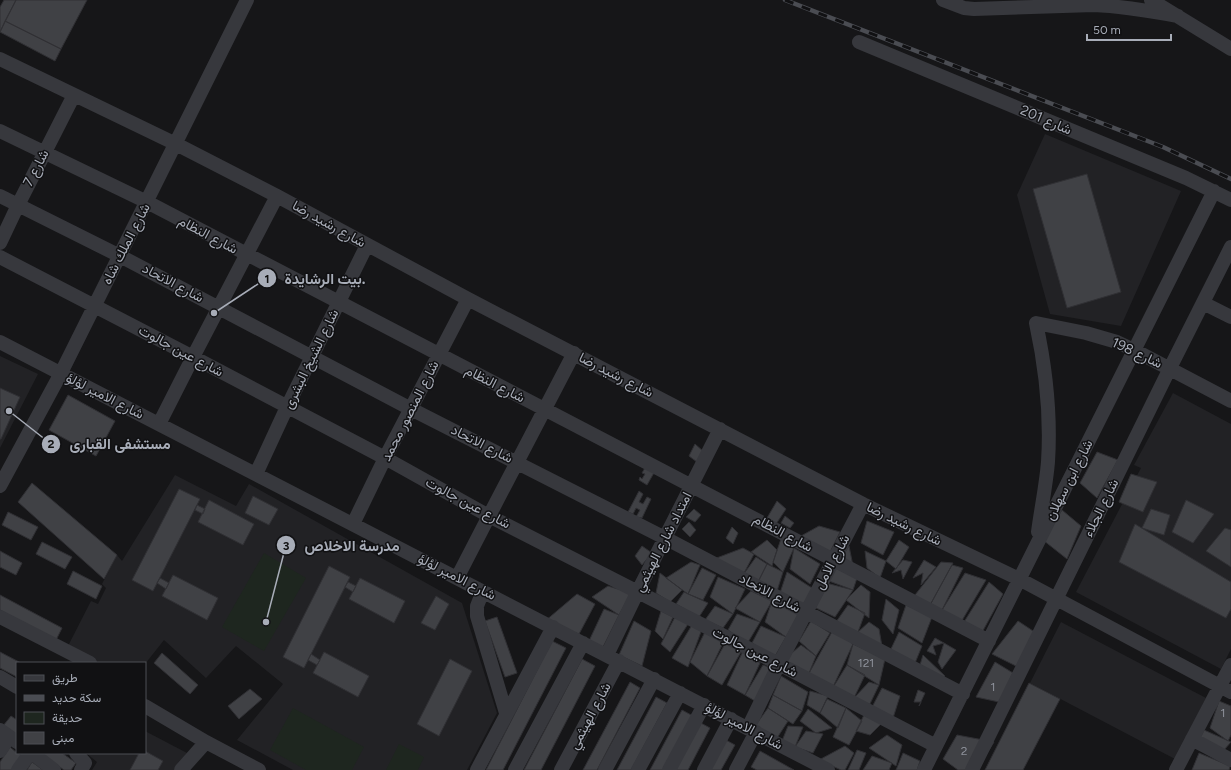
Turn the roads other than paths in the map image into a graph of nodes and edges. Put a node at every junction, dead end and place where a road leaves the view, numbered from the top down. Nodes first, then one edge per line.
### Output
1 (247, 0) edge
2 (943, 0) edge
3 (1151, 0) edge
4 (997, 4) edge
5 (1178, 16) junction
6 (859, 42) dead end
7 (1231, 49) edge
8 (0, 59) edge
9 (74, 95) junction
10 (0, 131) edge
11 (176, 144) junction
12 (44, 153) junction
13 (1214, 191) junction
14 (0, 196) edge
15 (278, 196) junction
16 (1231, 200) edge
17 (147, 202) junction
18 (18, 205) junction
19 (0, 243) edge
20 (367, 245) junction
21 (1231, 247) edge
22 (246, 255) junction
23 (120, 256) junction
24 (0, 257) edge
25 (468, 299) junction
26 (339, 303) junction
27 (1203, 303) junction
28 (95, 306) junction
29 (219, 307) junction
30 (1231, 317) edge
31 (0, 342) edge
32 (1134, 350) junction
33 (574, 353) junction
34 (439, 355) junction
35 (312, 356) junction
36 (193, 357) junction
37 (1170, 368) junction
38 (61, 373) junction
39 (1231, 401) edge
40 (287, 407) junction
41 (411, 409) junction
42 (545, 409) junction
43 (159, 424) junction
44 (720, 429) junction
45 (385, 458) junction
46 (517, 462) junction
47 (256, 474) junction
48 (1, 480) edge
49 (692, 485) junction
50 (863, 504) junction
51 (489, 516) junction
52 (353, 524) junction
53 (665, 538) junction
54 (1036, 544) junction
55 (834, 560) junction
56 (458, 578) junction
57 (1019, 579) junction
58 (484, 591) junction
59 (638, 591) junction
60 (1056, 599) junction
61 (806, 612) junction
62 (0, 618) edge
63 (553, 627) junction
64 (989, 641) junction
65 (583, 642) junction
66 (613, 658) junction
67 (88, 662) edge
68 (779, 664) junction
69 (1231, 665) edge
70 (0, 677) edge
71 (654, 679) junction
72 (16, 686) edge
73 (1226, 690) edge
74 (680, 693) junction
75 (963, 694) junction
76 (704, 705) junction
77 (146, 707) edge
78 (506, 713) junction
79 (731, 719) junction
80 (752, 730) junction
81 (9, 736) edge
82 (1192, 739) junction
83 (206, 742) junction
84 (936, 746) junction
85 (0, 751) edge
86 (30, 754) edge
87 (32, 754) edge
88 (77, 754) edge
89 (1231, 760) edge
90 (51, 769) edge
91 (738, 769) edge
92 (18, 770) edge
93 (81, 770) edge
94 (181, 770) edge
95 (259, 770) edge
96 (477, 770) edge
97 (515, 770) edge
98 (561, 770) edge
99 (605, 770) edge
100 (638, 770) edge
101 (669, 770) edge
102 (704, 770) edge
103 (828, 770) edge
104 (924, 770) edge
105 (972, 770) edge
106 (1176, 770) edge

1 - 11 street, شارع الملك شاه
2 - 4 street
3 - 5 street
4 - 5 street
5 - 7 street
6 - 13 street, شارع 201
8 - 9 street, شارع رشيد رضا
9 - 11 street, شارع رشيد رضا
9 - 12 street, شارع 7
10 - 12 street, شارع النظام
11 - 15 street, شارع رشيد رضا
11 - 17 street, شارع الملك شاه
12 - 17 street, شارع النظام
12 - 18 street, شارع 7
13 - 16 street, شارع 201
13 - 32 street, شارع ابن سهلان
14 - 18 street, شارع الاتحاد
15 - 20 street, شارع رشيد رضا
15 - 22 street
17 - 22 street, شارع النظام
17 - 23 street, شارع الملك شاه
18 - 19 street, شارع 7
18 - 23 street, شارع الاتحاد
20 - 25 street, شارع رشيد رضا
20 - 26 street, شارع الشيخ البشرى
21 - 27 street, شارع الجلاء
22 - 26 street, شارع النظام
22 - 29 street
23 - 28 street, شارع الملك شاه
23 - 29 street, شارع الاتحاد
24 - 28 street, شارع عين جالوت
25 - 33 street, شارع رشيد رضا
25 - 34 street, شارع المنصور محمد
26 - 34 street, شارع النظام
26 - 35 street, شارع الشيخ البشرى
27 - 30 street
27 - 37 street, شارع الجلاء
28 - 36 street, شارع عين جالوت
28 - 38 street, شارع الملك شاه
29 - 35 street, شارع الاتحاد
29 - 36 street
31 - 38 street, شارع الامير لؤلؤ
32 - 37 street, شارع 198
32 - 54 street, شارع ابن سهلان
32 - 54 street, شارع 198
33 - 42 street
33 - 44 street, شارع رشيد رضا
34 - 41 street, شارع المنصور محمد
34 - 42 street, شارع النظام
35 - 40 street, شارع الشيخ البشرى
35 - 41 street, شارع الاتحاد
36 - 40 street, شارع عين جالوت
36 - 43 street
37 - 39 street, شارع 198
37 - 60 street, شارع الجلاء
38 - 43 street, شارع الامير لؤلؤ
38 - 48 street, شارع الملك شاه
40 - 45 street, شارع عين جالوت
40 - 47 street, شارع الشيخ البشرى
41 - 45 street, شارع المنصور محمد
41 - 46 street, شارع الاتحاد
42 - 46 street
42 - 49 street, شارع النظام
43 - 47 street, شارع الامير لؤلؤ
44 - 49 street, امتداد شارع الهيثمي
44 - 50 street, شارع رشيد رضا
45 - 51 street, شارع عين جالوت
45 - 52 street, شارع المنصور محمد
46 - 51 street
46 - 53 street, شارع الاتحاد
47 - 52 street, شارع الامير لؤلؤ
49 - 53 street, امتداد شارع الهيثمي
49 - 55 street, شارع النظام
50 - 55 street, شارع الامل
50 - 57 street, شارع رشيد رضا
51 - 56 street
51 - 59 street, شارع عين جالوت
52 - 56 street, شارع الامير لؤلؤ
53 - 59 street, امتداد شارع الهيثمي
53 - 61 street, شارع الاتحاد
54 - 57 street, شارع ابن سهلان
55 - 61 street, شارع الامل
55 - 64 street, شارع النظام
56 - 58 street, شارع الامير لؤلؤ
57 - 60 street, شارع رشيد رضا
57 - 64 street, شارع ابن سهلان
58 - 63 street, شارع الامير لؤلؤ
58 - 78 street
59 - 66 street, امتداد شارع الهيثمي
59 - 68 street, شارع عين جالوت
60 - 73 street, شارع رشيد رضا
60 - 105 street, شارع الجلاء
61 - 68 street, شارع الامل
61 - 75 street, شارع الاتحاد
62 - 67 street
63 - 65 street, شارع الامير لؤلؤ
63 - 78 street
64 - 75 street, شارع ابن سهلان
65 - 66 street, شارع الامير لؤلؤ
65 - 97 street
66 - 71 street, شارع الامير لؤلؤ
66 - 98 street, شارع الهيثمي
68 - 80 street, شارع الامل
68 - 84 street, شارع عين جالوت
69 - 73 street
70 - 72 street
71 - 74 street, شارع الامير لؤلؤ
71 - 99 street
73 - 82 street
74 - 76 street, شارع الامير لؤلؤ
74 - 100 street
75 - 84 street, شارع ابن سهلان
76 - 79 street, شارع الامير لؤلؤ
76 - 101 street
77 - 83 street
78 - 96 street
79 - 80 street, شارع الامير لؤلؤ
79 - 102 street
80 - 91 street, شارع الامل
80 - 103 street, شارع الامير لؤلؤ
81 - 85 street
82 - 89 street
82 - 106 street
83 - 94 street
83 - 95 street
84 - 104 street, شارع ابن سهلان
86 - 92 street
87 - 90 street
88 - 93 street

